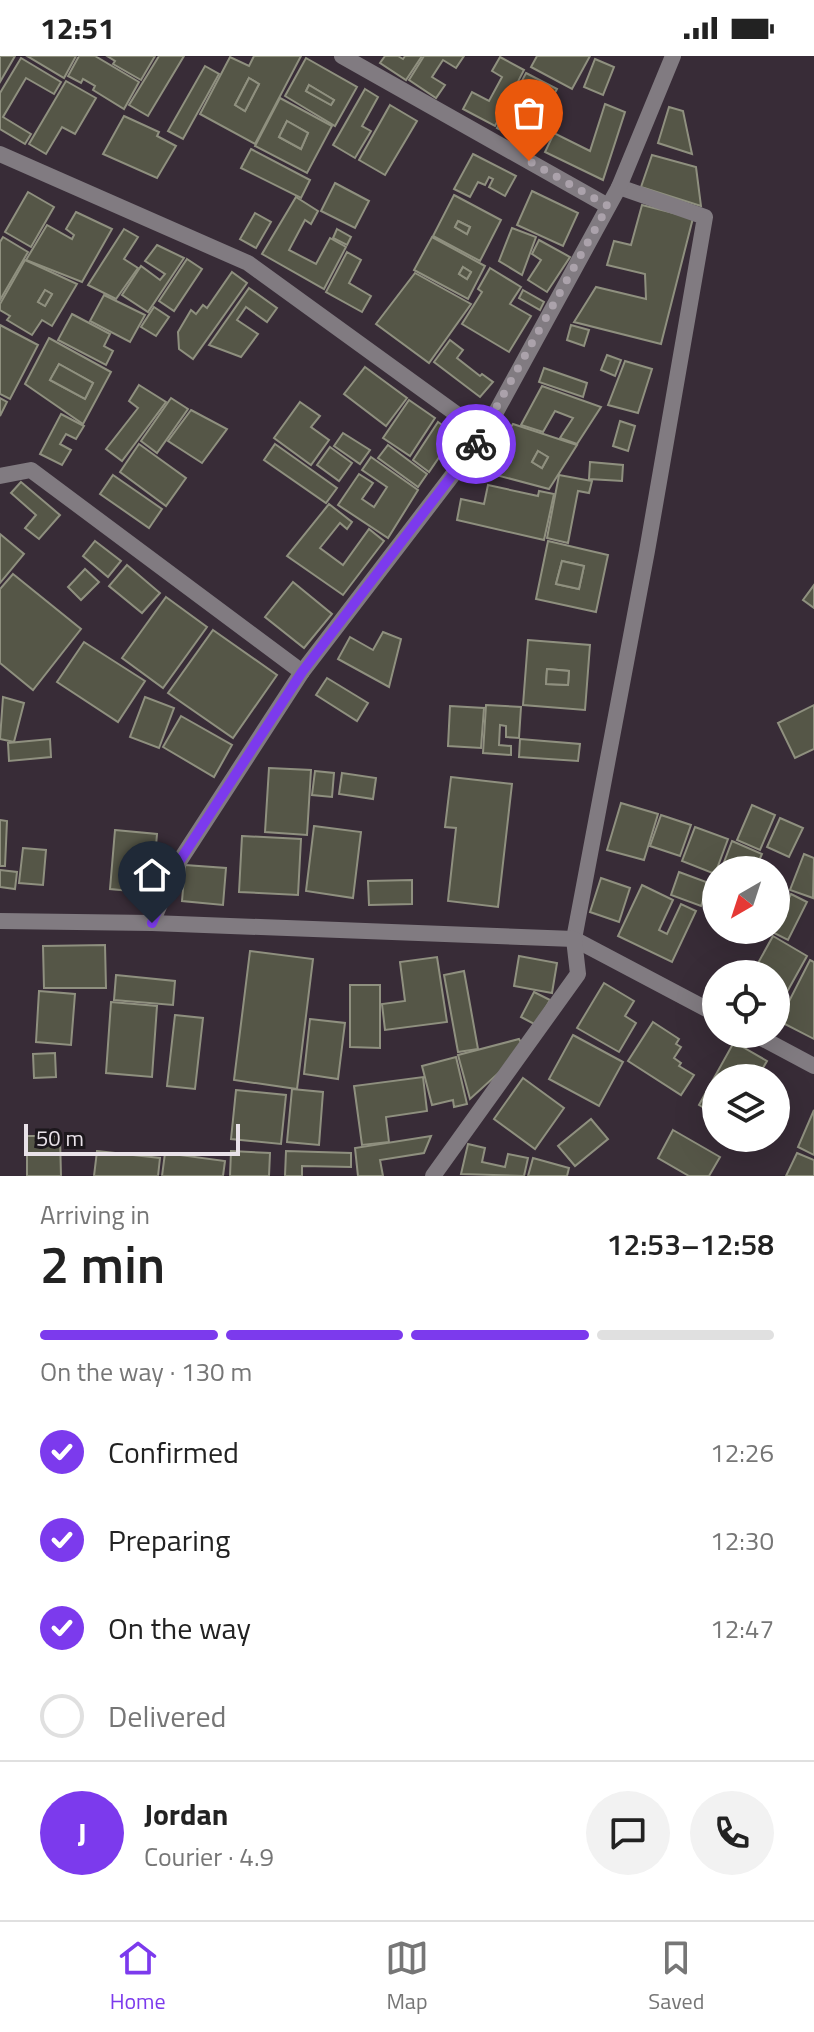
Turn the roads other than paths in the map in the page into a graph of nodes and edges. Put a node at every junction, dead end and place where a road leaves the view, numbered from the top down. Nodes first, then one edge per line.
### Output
1 (342, 56) edge
2 (673, 56) edge
3 (0, 154) edge
4 (619, 187) junction
5 (608, 206) junction
6 (484, 434) junction
7 (0, 476) edge
8 (302, 672) junction
9 (0, 921) edge
10 (152, 923) junction
11 (574, 939) junction
12 (702, 1007) edge
13 (780, 1048) edge
14 (814, 1066) edge
15 (433, 1176) edge

1 - 5 street
2 - 4 street
3 - 6 street
4 - 5 street
4 - 11 street
5 - 6 street
6 - 8 street
7 - 8 street
8 - 10 street
9 - 10 street
10 - 11 street
11 - 12 street
11 - 15 street
13 - 14 street

